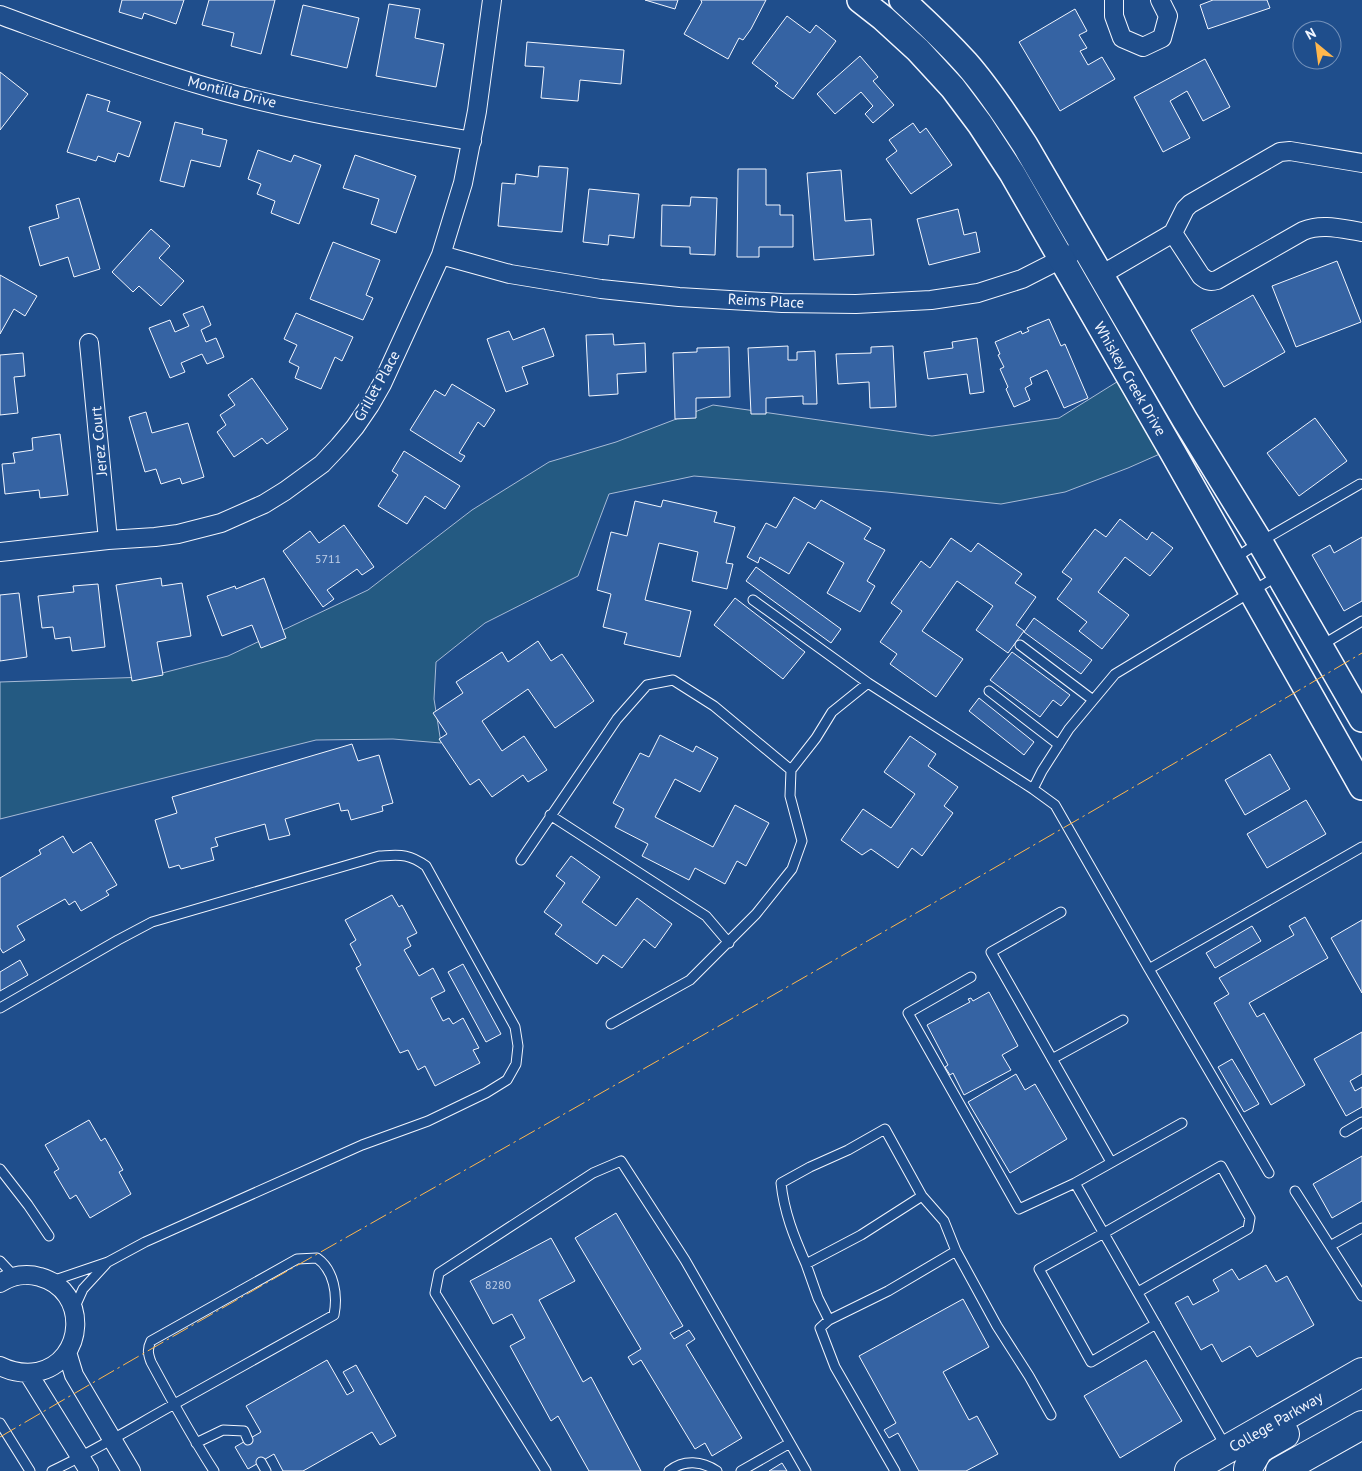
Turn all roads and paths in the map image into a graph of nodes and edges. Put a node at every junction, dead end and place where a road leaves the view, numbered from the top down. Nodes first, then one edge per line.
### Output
1 (492, 0) edge
2 (860, 0) edge
3 (902, 0) edge
4 (1114, 0) edge
5 (1160, 0) edge
6 (0, 14) edge
7 (472, 141) junction
8 (1362, 163) edge
9 (1362, 232) edge
10 (1173, 233) junction
11 (1085, 247) junction
12 (441, 255) junction
13 (1062, 260) junction
14 (1101, 275) junction
15 (89, 343) dead end
16 (1360, 484) dead end
17 (108, 540) junction
18 (1260, 542) junction
19 (0, 552) edge
20 (1233, 560) junction
21 (1279, 575) junction
22 (1251, 592) junction
23 (753, 600) dead end
24 (1362, 621) edge
25 (1020, 645) dead end
26 (1320, 646) junction
27 (868, 683) junction
28 (989, 691) dead end
29 (1093, 700) junction
30 (1362, 719) edge
31 (1059, 745) junction
32 (791, 770) junction
33 (1362, 787) edge
34 (1033, 789) junction
35 (550, 815) junction
36 (1362, 847) edge
37 (521, 860) dead end
38 (1061, 912) dead end
39 (729, 943) junction
40 (1149, 969) junction
41 (971, 977) dead end
42 (0, 1008) edge
43 (1123, 1020) dead end
44 (611, 1024) dead end
45 (1052, 1059) junction
46 (1362, 1122) edge
47 (1182, 1123) dead end
48 (1344, 1132) dead end
49 (1112, 1162) junction
50 (0, 1169) edge
51 (1269, 1173) dead end
52 (1075, 1182) junction
53 (1295, 1191) dead end
54 (922, 1196) junction
55 (1362, 1228) edge
56 (1104, 1234) junction
57 (49, 1236) dead end
58 (1330, 1246) junction
59 (956, 1251) junction
60 (0, 1261) edge
61 (108, 1262) junction
62 (806, 1264) junction
63 (7, 1279) edge
64 (52, 1281) junction
65 (1138, 1292) junction
66 (1362, 1296) edge
67 (74, 1308) junction
68 (829, 1320) junction
69 (1156, 1324) junction
70 (67, 1352) junction
71 (1, 1368) edge
72 (1362, 1372) edge
73 (28, 1373) junction
74 (1362, 1378) edge
75 (174, 1404) junction
76 (1051, 1415) dead end
77 (0, 1423) edge
78 (1362, 1425) edge
79 (112, 1439) junction
80 (248, 1440) dead end
81 (196, 1443) junction
82 (790, 1444) junction
83 (1228, 1449) junction
84 (261, 1462) dead end
85 (85, 1464) edge
86 (30, 1471) edge
87 (52, 1471) edge
88 (131, 1471) edge
89 (214, 1471) edge
90 (266, 1471) edge
91 (546, 1471) edge
92 (669, 1471) edge
93 (717, 1471) edge
94 (741, 1471) edge
95 (806, 1471) edge
96 (895, 1471) edge
97 (1189, 1471) edge
98 (1248, 1471) edge
99 (1280, 1471) edge

1 - 7 street, Grillet Place
2 - 13 street, Whiskey Creek Drive
3 - 11 street, Whiskey Creek Drive
4 - 5 street
6 - 7 street, Montilla Drive
7 - 12 street, Grillet Place
8 - 10 street
9 - 10 street
10 - 14 street
11 - 13 street, Reims Place
11 - 14 street, Whiskey Creek Drive
12 - 13 street, Reims Place
12 - 17 street, Grillet Place
13 - 20 street, Whiskey Creek Drive
14 - 18 street, Whiskey Creek Drive
15 - 17 street, Jerez Court
16 - 18 lane
17 - 19 street, Grillet Place
18 - 20 lane
18 - 21 street, Whiskey Creek Drive
20 - 22 street, Whiskey Creek Drive
21 - 22 lane
21 - 26 street, Whiskey Creek Drive
22 - 29 lane
22 - 33 street, Whiskey Creek Drive
23 - 27 lane
24 - 26 lane
25 - 29 lane
26 - 30 street, Whiskey Creek Drive
27 - 32 lane
27 - 34 lane
28 - 31 lane
29 - 31 lane
31 - 34 lane
32 - 35 lane
32 - 39 lane
34 - 40 lane
35 - 37 lane
35 - 39 lane
36 - 40 lane
38 - 45 lane
39 - 44 lane
40 - 51 lane
41 - 52 lane
42 - 61 lane
43 - 45 lane
45 - 49 lane
46 - 48 lane
47 - 49 lane
49 - 52 lane
50 - 57 lane
52 - 56 lane
53 - 58 lane
54 - 59 lane
54 - 62 lane
54 - 62 lane
55 - 58 lane
56 - 65 lane
56 - 65 lane
56 - 69 lane
58 - 66 lane
59 - 68 lane
59 - 76 lane
60 - 63 lane
61 - 64 lane
61 - 67 lane
62 - 68 lane
63 - 64 street
64 - 67 street
65 - 69 lane
67 - 70 street
68 - 96 lane
69 - 83 lane
70 - 73 street
70 - 79 street
71 - 73 street
72 - 83 main road, College Parkway
73 - 85 street
74 - 98 main road
75 - 75 lane
75 - 79 lane
75 - 81 lane
77 - 86 lane
78 - 99 main road
79 - 85 lane
79 - 88 street
80 - 81 lane
81 - 89 lane
82 - 91 lane
82 - 94 lane
82 - 95 lane
83 - 97 main road, College Parkway
84 - 90 lane
85 - 87 lane
92 - 93 lane

